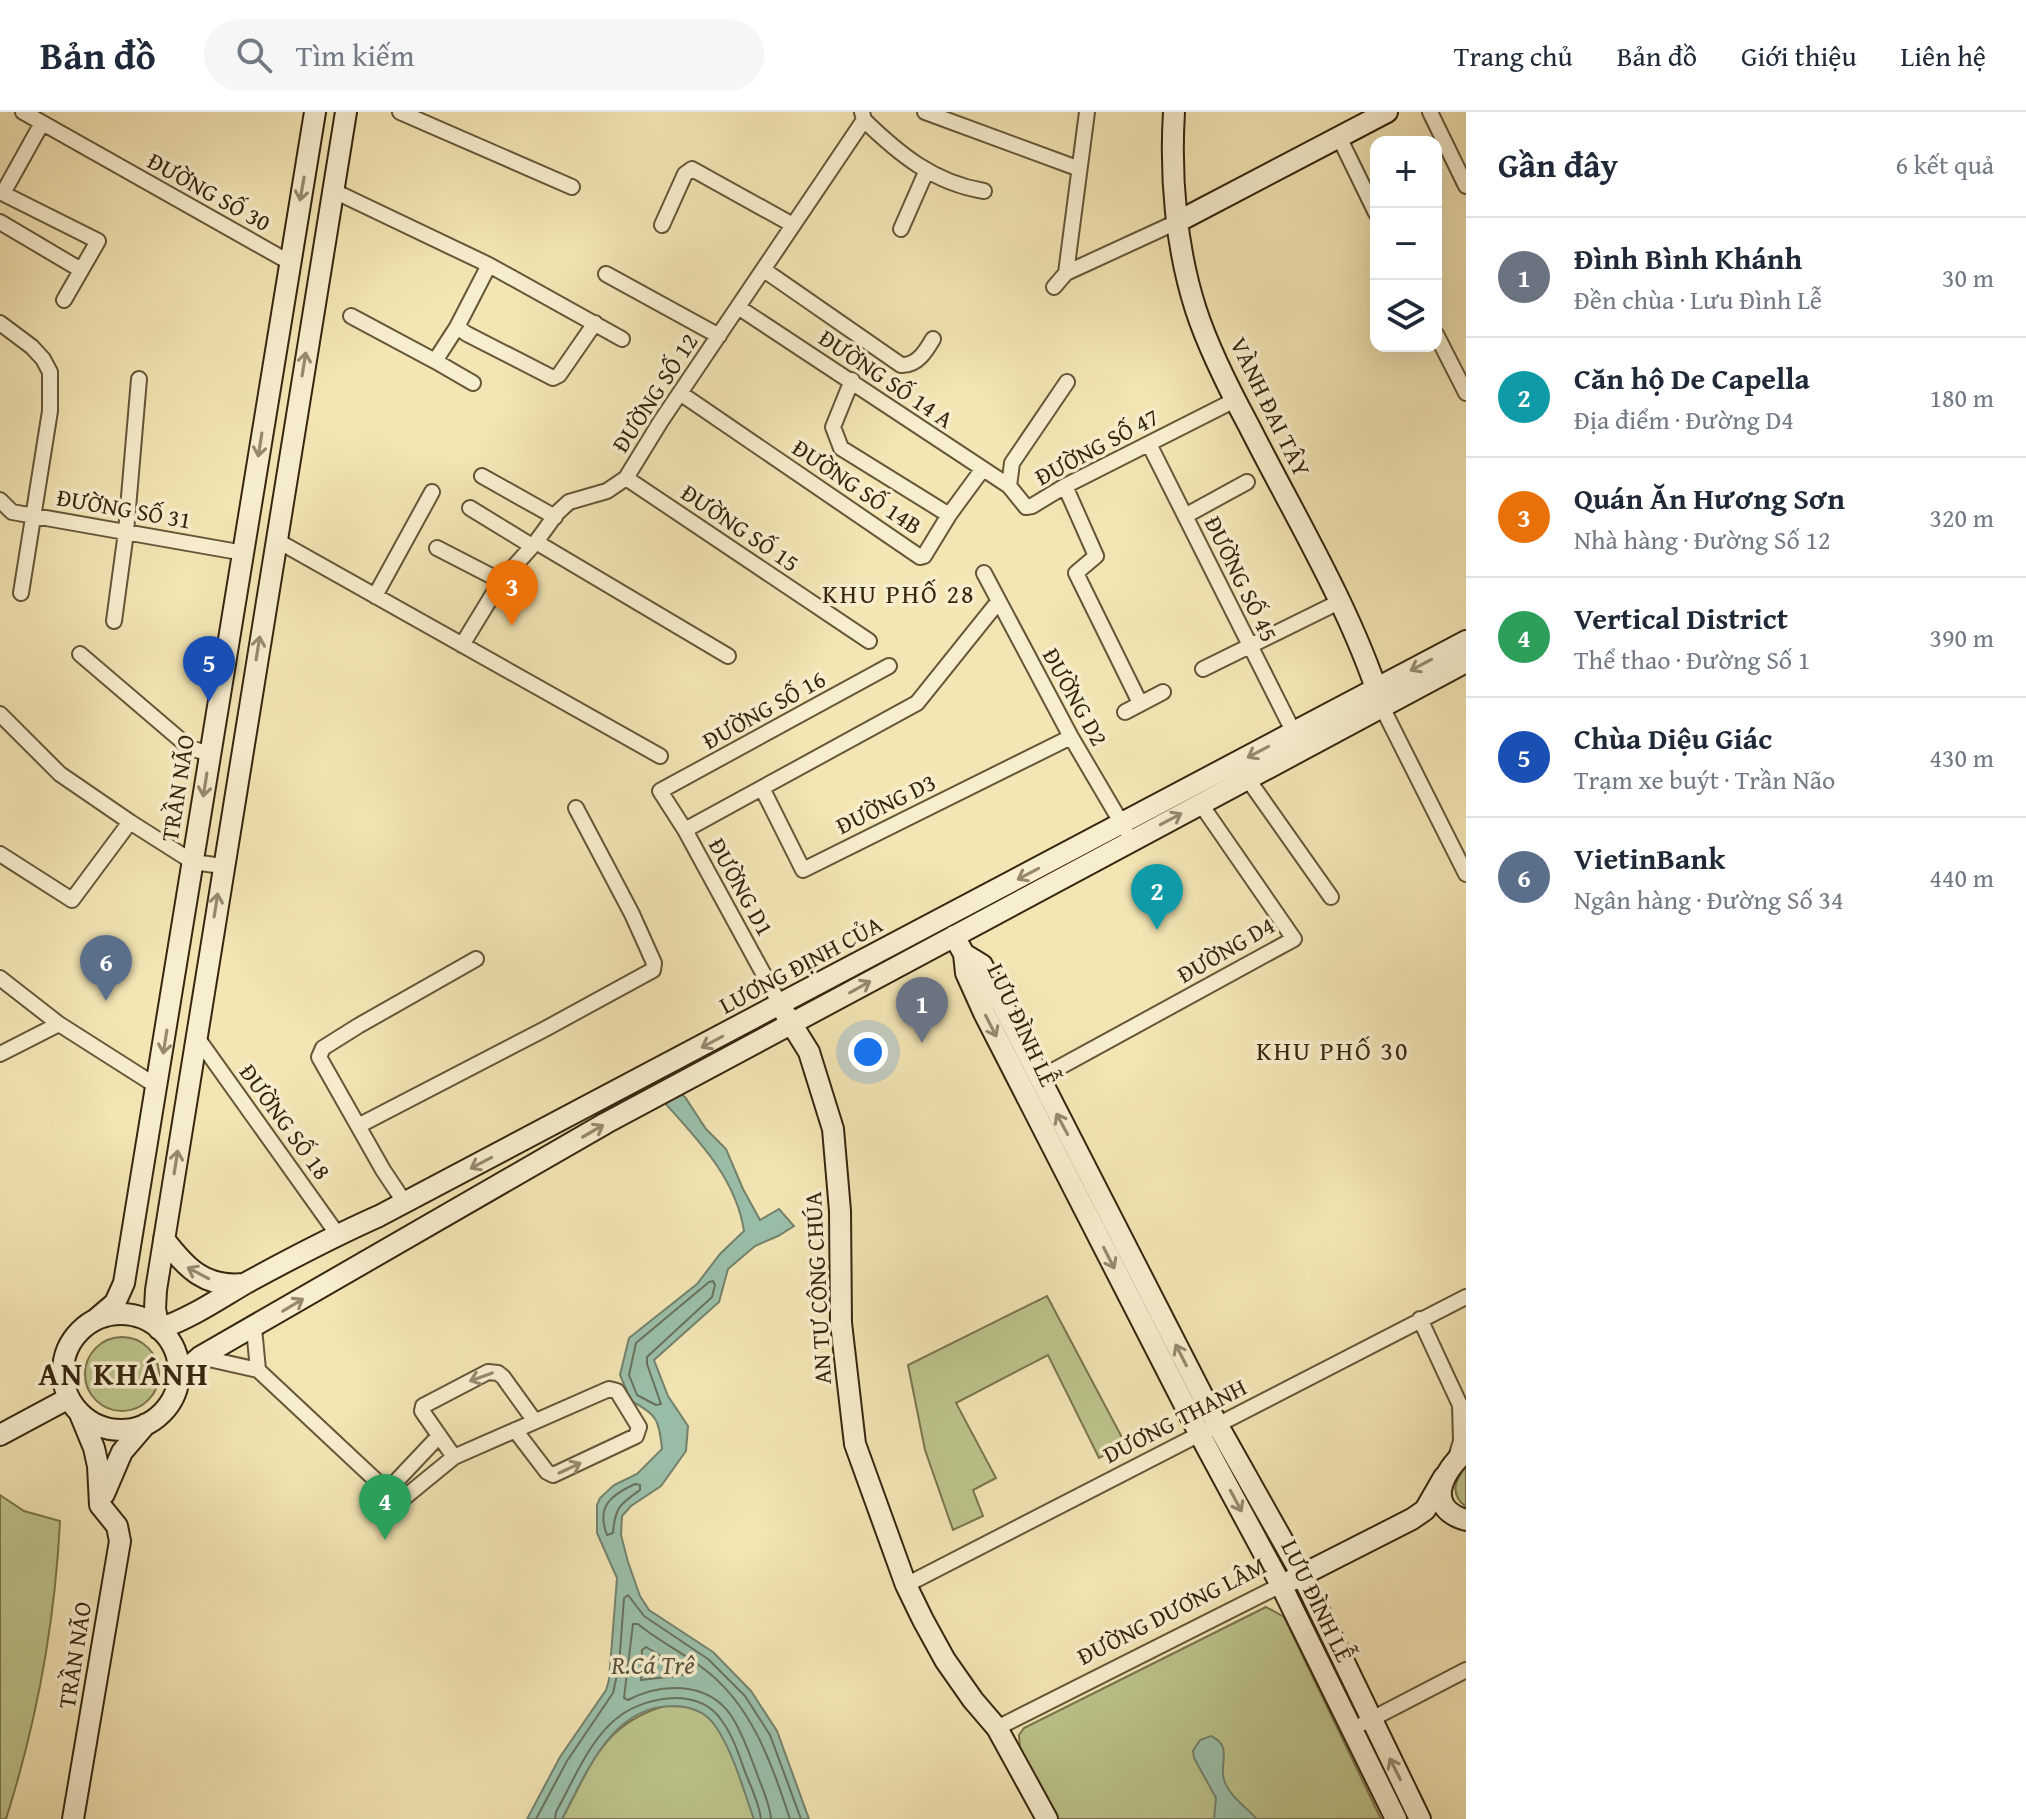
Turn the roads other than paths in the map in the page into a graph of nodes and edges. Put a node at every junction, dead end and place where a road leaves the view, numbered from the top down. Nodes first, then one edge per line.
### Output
1 (23, 112) edge
2 (400, 112) edge
3 (1087, 112) edge
4 (1174, 112) edge
5 (1387, 112) edge
6 (1430, 112) edge
7 (932, 113) edge
8 (315, 114) edge
9 (863, 116) edge
10 (345, 117) edge
11 (42, 123) junction
12 (1339, 137) junction
13 (1077, 168) junction
14 (926, 172) junction
15 (1466, 186) edge
16 (572, 187) dead end
17 (334, 191) junction
18 (984, 191) dead end
19 (1, 192) edge
20 (1374, 208) edge
21 (1179, 221) junction
22 (0, 222) edge
23 (662, 225) dead end
24 (793, 225) junction
25 (901, 229) dead end
26 (289, 262) junction
27 (489, 265) junction
28 (81, 270) junction
29 (764, 270) junction
30 (1066, 273) junction
31 (606, 274) dead end
32 (1054, 287) dead end
33 (64, 300) dead end
34 (738, 307) junction
35 (351, 316) dead end
36 (0, 323) edge
37 (595, 323) junction
38 (457, 327) junction
39 (719, 336) junction
40 (622, 339) dead end
41 (933, 339) dead end
42 (1442, 346) edge
43 (435, 361) junction
44 (139, 379) dead end
45 (852, 380) junction
46 (1067, 382) dead end
47 (473, 383) dead end
48 (680, 393) junction
49 (1466, 393) edge
50 (1235, 400) junction
51 (1149, 444) junction
52 (982, 470) junction
53 (482, 476) dead end
54 (626, 478) junction
55 (255, 479) junction
56 (1247, 482) dead end
57 (285, 483) junction
58 (1009, 486) junction
59 (1065, 486) junction
60 (432, 492) dead end
61 (0, 500) edge
62 (470, 508) dead end
63 (949, 515) junction
64 (34, 516) junction
65 (1185, 516) junction
66 (555, 517) junction
67 (126, 532) junction
68 (276, 540) junction
69 (534, 544) junction
70 (437, 548) dead end
71 (244, 553) junction
72 (984, 573) dead end
73 (501, 581) junction
74 (21, 593) dead end
75 (375, 596) junction
76 (998, 602) junction
77 (1339, 602) junction
78 (114, 621) dead end
79 (869, 641) dead end
80 (1466, 641) edge
81 (462, 645) junction
82 (1248, 646) junction
83 (80, 654) dead end
84 (728, 656) dead end
85 (1466, 662) edge
86 (889, 666) dead end
87 (1203, 669) dead end
88 (1163, 692) dead end
89 (1379, 698) junction
90 (1140, 703) junction
91 (1125, 712) dead end
92 (0, 714) edge
93 (1294, 733) junction
94 (1071, 737) junction
95 (210, 754) junction
96 (660, 756) dead end
97 (1247, 778) junction
98 (762, 788) junction
99 (660, 791) joint
100 (1200, 803) junction
101 (576, 808) dead end
102 (130, 822) junction
103 (685, 830) junction
104 (1127, 832) junction
105 (0, 854) edge
106 (193, 862) junction
107 (222, 866) junction
108 (1466, 874) edge
109 (1331, 897) dead end
110 (959, 945) junction
111 (476, 959) dead end
112 (0, 978) edge
113 (781, 1006) junction
114 (59, 1024) junction
115 (792, 1025) junction
116 (195, 1036) junction
117 (0, 1054) edge
118 (1038, 1079) junction
119 (158, 1087) junction
120 (358, 1126) junction
121 (405, 1203) junction
122 (379, 1216) junction
123 (338, 1235) junction
124 (164, 1239) junction
125 (403, 1239) junction
126 (244, 1284) junction
127 (1466, 1297) edge
128 (1420, 1319) junction
129 (95, 1320) junction
130 (254, 1328) junction
131 (159, 1329) junction
132 (200, 1357) junction
133 (258, 1370) junction
134 (179, 1375) junction
135 (74, 1406) junction
136 (1463, 1408) edge
137 (534, 1420) junction
138 (146, 1424) junction
139 (1208, 1428) junction
140 (515, 1430) junction
141 (0, 1435) edge
142 (438, 1437) junction
143 (454, 1457) junction
144 (1455, 1463) edge
145 (387, 1491) junction
146 (100, 1505) junction
147 (1412, 1519) junction
148 (1466, 1521) edge
149 (1302, 1575) junction
150 (906, 1585) junction
151 (1281, 1585) junction
152 (1466, 1670) edge
153 (1369, 1719) junction
154 (997, 1728) junction
155 (1351, 1731) junction
156 (73, 1819) edge
157 (1047, 1819) edge
158 (1396, 1819) edge
159 (1420, 1819) edge

1 - 11 street, ĐƯỜNG SỐ 30
2 - 16 street
3 - 13 street
4 - 21 main road, VÀNH ĐAI TÂY
5 - 12 main road
6 - 15 street
7 - 13 street
8 - 10 main road
8 -> 26 main road, TRẦN NÃO
9 - 14 street
9 - 24 street, ĐƯỜNG SỐ 12
10 - 17 main road
11 - 19 street
11 - 26 street, ĐƯỜNG SỐ 30
12 - 20 street
12 - 21 main road
13 - 30 street
14 - 18 street
14 - 25 street
17 - 27 street
57 -> 17 main road
19 - 28 street
21 - 30 street
21 - 50 main road, VÀNH ĐAI TÂY
22 - 28 street
23 - 24 street
24 - 29 street, ĐƯỜNG SỐ 12
26 -> 55 main road, TRẦN NÃO
27 - 37 street
27 - 38 street
28 - 33 street
29 - 34 street, ĐƯỜNG SỐ 12
29 - 41 street
30 - 32 street
31 - 39 street
34 - 39 street, ĐƯỜNG SỐ 12
34 - 45 street, ĐƯỜNG SỐ 14 A
35 - 43 street
36 - 64 street
37 - 38 street
37 - 40 street
38 - 43 street
39 - 48 street, ĐƯỜNG SỐ 12
42 - 49 street
43 - 47 street
44 - 67 street
45 - 52 street, ĐƯỜNG SỐ 14 A
45 - 63 street
46 - 58 street, ĐƯỜNG SỐ 47
48 - 54 street, ĐƯỜNG SỐ 12
48 - 63 street, ĐƯỜNG SỐ 14B
50 - 51 street, ĐƯỜNG SỐ 47
50 - 77 main road, VÀNH ĐAI TÂY
51 - 59 street, ĐƯỜNG SỐ 47
51 - 65 street, ĐƯỜNG SỐ 45
52 - 58 street, ĐƯỜNG SỐ 14 A
52 - 63 street, ĐƯỜNG SỐ 14B
53 - 66 street
54 - 66 street, ĐƯỜNG SỐ 12
54 - 79 street, ĐƯỜNG SỐ 15
55 - 57 main road
55 - 71 main road, TRẦN NÃO
56 - 65 street
57 - 68 main road
58 - 59 street, ĐƯỜNG SỐ 47
59 - 90 street
60 - 75 street
61 - 64 street, ĐƯỜNG SỐ 31
62 - 69 street
64 - 67 street, ĐƯỜNG SỐ 31
64 - 74 street
65 - 82 street, ĐƯỜNG SỐ 45
66 - 69 street, ĐƯỜNG SỐ 12
67 - 71 street, ĐƯỜNG SỐ 31
67 - 78 street
68 - 75 street
107 -> 68 main road
69 - 73 street, ĐƯỜNG SỐ 12
69 - 84 street
70 - 73 street
71 - 95 main road, TRẦN NÃO
72 - 76 street, ĐƯỜNG D2
73 - 81 street, ĐƯỜNG SỐ 12
75 - 81 street
76 - 94 street, ĐƯỜNG D2
76 - 98 street
77 - 82 street
77 - 89 main road, VÀNH ĐAI TÂY
80 -> 89 main road, LƯƠNG ĐỊNH CỦA
81 - 96 street
82 - 87 street
82 - 93 street, ĐƯỜNG SỐ 45
83 - 95 street
85 - 89 main road, LƯƠNG ĐỊNH CỦA
86 - 99 street, ĐƯỜNG SỐ 16
88 - 90 street
89 - 93 main road, LƯƠNG ĐỊNH CỦA
89 - 97 main road, LƯƠNG ĐỊNH CỦA
89 - 108 street
90 - 91 street
92 - 102 street
93 -> 104 main road, LƯƠNG ĐỊNH CỦA
94 - 98 street, ĐƯỜNG D3
94 - 104 street, ĐƯỜNG D2
95 -> 106 main road, TRẦN NÃO
97 - 100 main road, LƯƠNG ĐỊNH CỦA
97 - 109 street
98 - 103 street
99 - 103 street, ĐƯỜNG D1
104 -> 100 main road, LƯƠNG ĐỊNH CỦA
100 - 118 street, ĐƯỜNG D4
101 - 120 street
102 - 105 street
102 - 106 street
103 - 113 street, ĐƯỜNG D1
104 - 110 main road, LƯƠNG ĐỊNH CỦA
104 -> 113 main road, LƯƠNG ĐỊNH CỦA
106 - 107 street
106 -> 119 main road, TRẦN NÃO
116 -> 107 main road
115 -> 110 main road, LƯƠNG ĐỊNH CỦA
110 - 118 main road, LƯU ĐÌNH LỄ
110 -> 139 main road, LƯU ĐÌNH LỄ
111 - 120 street
112 - 114 street
113 - 115 main road, AN TƯ CÔNG CHÚA
113 -> 121 main road, LƯƠNG ĐỊNH CỦA
114 - 117 street
114 - 119 street
125 -> 115 main road, LƯƠNG ĐỊNH CỦA
115 - 150 main road, AN TƯ CÔNG CHÚA
116 - 123 street, ĐƯỜNG SỐ 18
124 -> 116 main road
139 -> 118 main road, LƯU ĐÌNH LỄ
119 - 129 main road, TRẦN NÃO
120 - 121 street
121 - 122 main road, LƯƠNG ĐỊNH CỦA
122 - 123 main road, LƯƠNG ĐỊNH CỦA
122 - 125 main road
123 - 126 main road, LƯƠNG ĐỊNH CỦA
126 -> 124 main road
124 - 131 main road
130 -> 125 main road, LƯƠNG ĐỊNH CỦA
126 - 131 main road, LƯƠNG ĐỊNH CỦA
127 - 128 street, DƯƠNG THANH
128 - 136 street
128 - 139 street, DƯƠNG THANH
129 - 131 main road
129 - 135 main road
130 - 132 main road, LƯƠNG ĐỊNH CỦA
130 - 133 street
131 - 134 main road
132 - 133 street
132 - 134 main road, LƯƠNG ĐỊNH CỦA
133 - 145 street
134 - 138 main road
135 - 138 main road
135 - 141 main road
135 - 146 main road, TRẦN NÃO
136 - 144 street
137 - 140 street
140 -> 137 street
137 -> 142 street
138 - 146 main road
139 - 149 main road, LƯU ĐÌNH LỄ
139 - 150 street, DƯƠNG THANH
139 -> 151 main road, LƯU ĐÌNH LỄ
140 - 143 street
142 - 143 street
142 - 145 street
143 - 145 street
144 - 147 main road, ĐƯỜNG DƯƠNG LÂM
144 - 148 main road
146 - 156 main road, TRẦN NÃO
147 - 148 main road, ĐƯỜNG DƯƠNG LÂM
147 - 149 main road, ĐƯỜNG DƯƠNG LÂM
149 - 151 main road, ĐƯỜNG DƯƠNG LÂM
149 - 153 main road, LƯU ĐÌNH LỄ
150 - 154 main road, AN TƯ CÔNG CHÚA
151 - 154 street, ĐƯỜNG DƯƠNG LÂM
151 - 155 main road, LƯU ĐÌNH LỄ
152 - 153 street
153 - 155 street
159 -> 153 main road, LƯU ĐÌNH LỄ
154 - 157 main road, AN TƯ CÔNG CHÚA
155 - 158 main road, LƯU ĐÌNH LỄ

